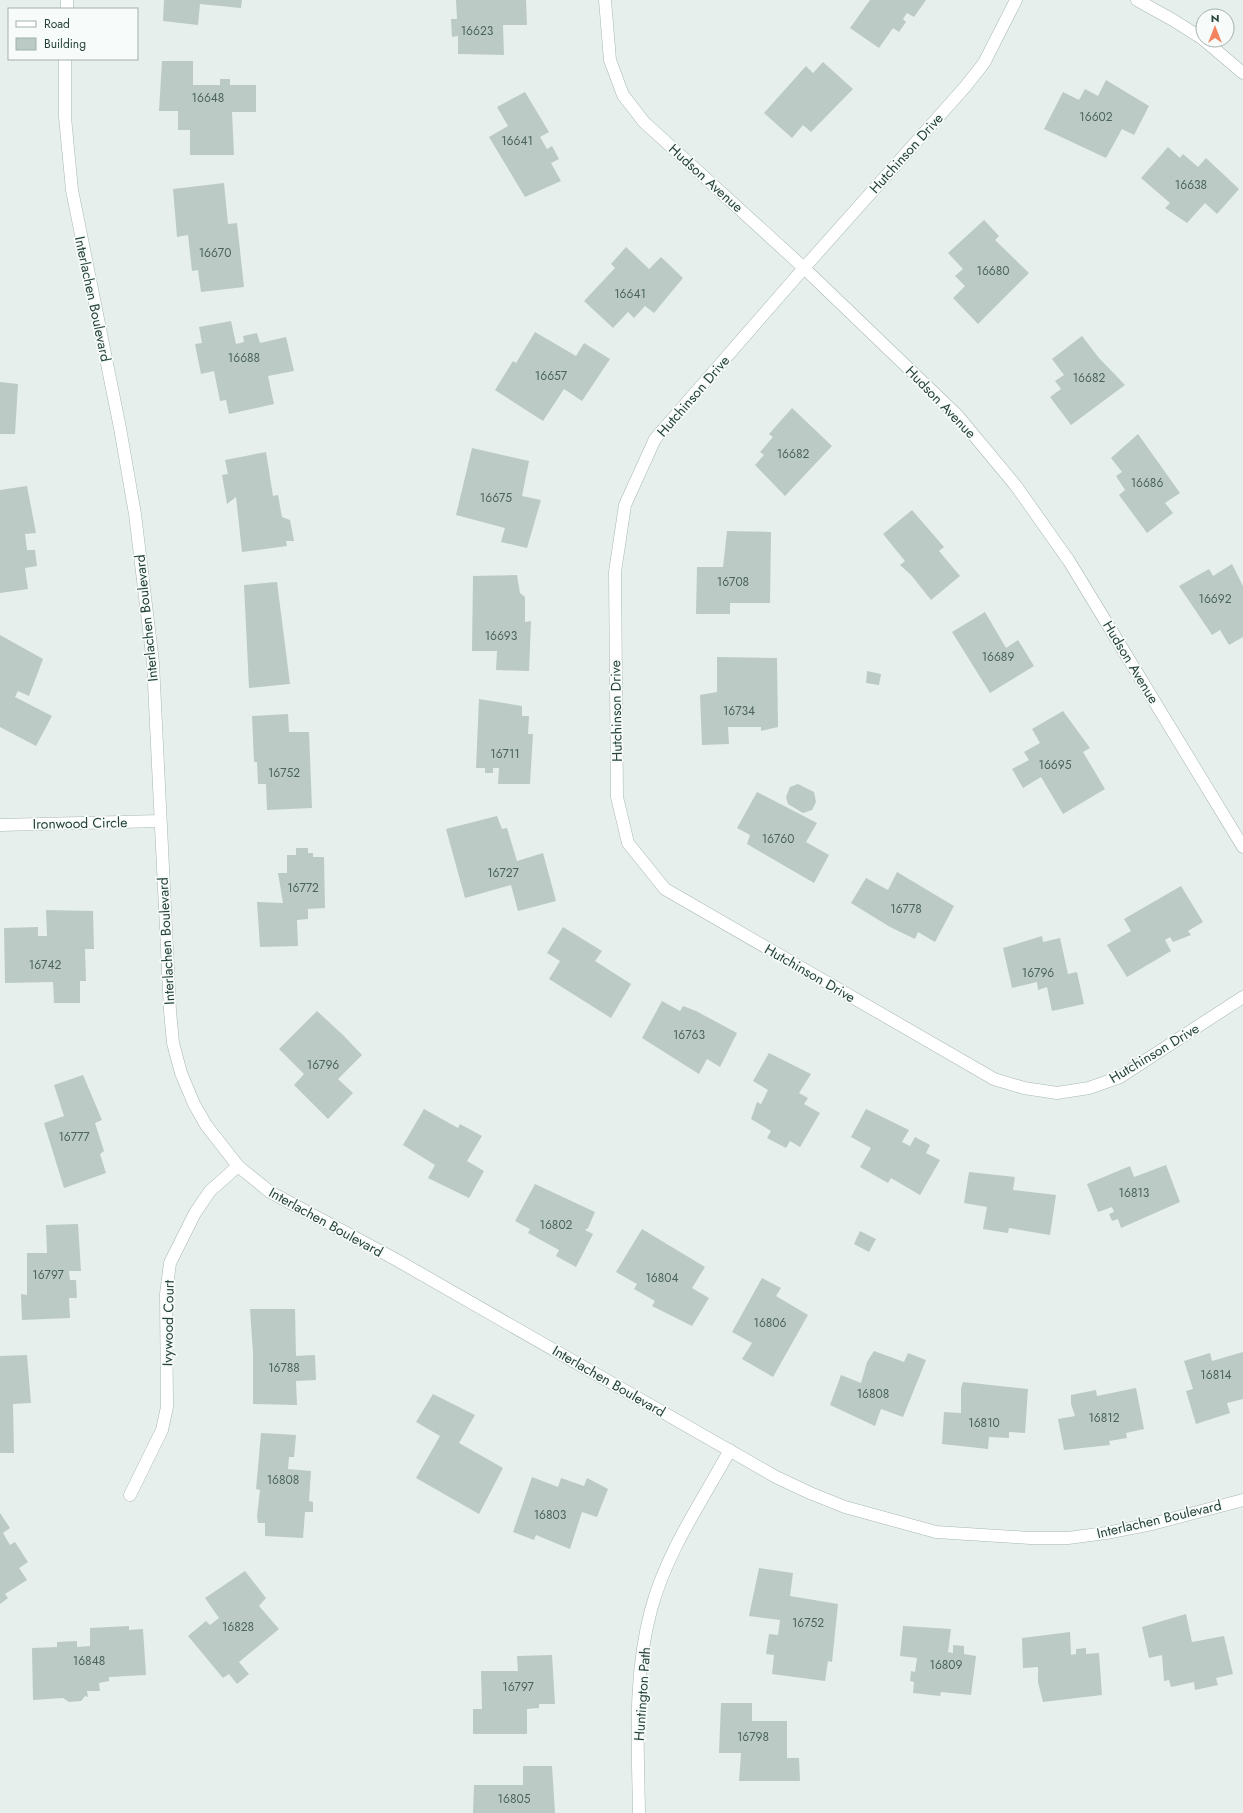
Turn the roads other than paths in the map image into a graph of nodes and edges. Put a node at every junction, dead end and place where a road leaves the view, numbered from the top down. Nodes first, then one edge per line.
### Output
1 (605, 0) edge
2 (1016, 0) edge
3 (1137, 0) edge
4 (1195, 35) edge
5 (1213, 48) edge
6 (64, 60) edge
7 (1243, 73) edge
8 (804, 268) junction
9 (160, 821) junction
10 (0, 825) edge
11 (1243, 846) edge
12 (1243, 997) edge
13 (238, 1166) junction
14 (730, 1450) junction
15 (130, 1495) dead end
16 (1243, 1500) edge
17 (639, 1813) edge

1 - 8 street, Hudson Avenue
2 - 8 street, Hutchinson Drive
3 - 4 street
5 - 7 street
6 - 9 street, Interlachen Boulevard
8 - 11 street, Hudson Avenue
8 - 12 street, Hutchinson Drive
9 - 10 street, Ironwood Circle
9 - 13 street, Interlachen Boulevard
13 - 14 street, Interlachen Boulevard
13 - 15 street, Ivywood Court
14 - 16 street, Interlachen Boulevard
14 - 17 street, Huntington Path

